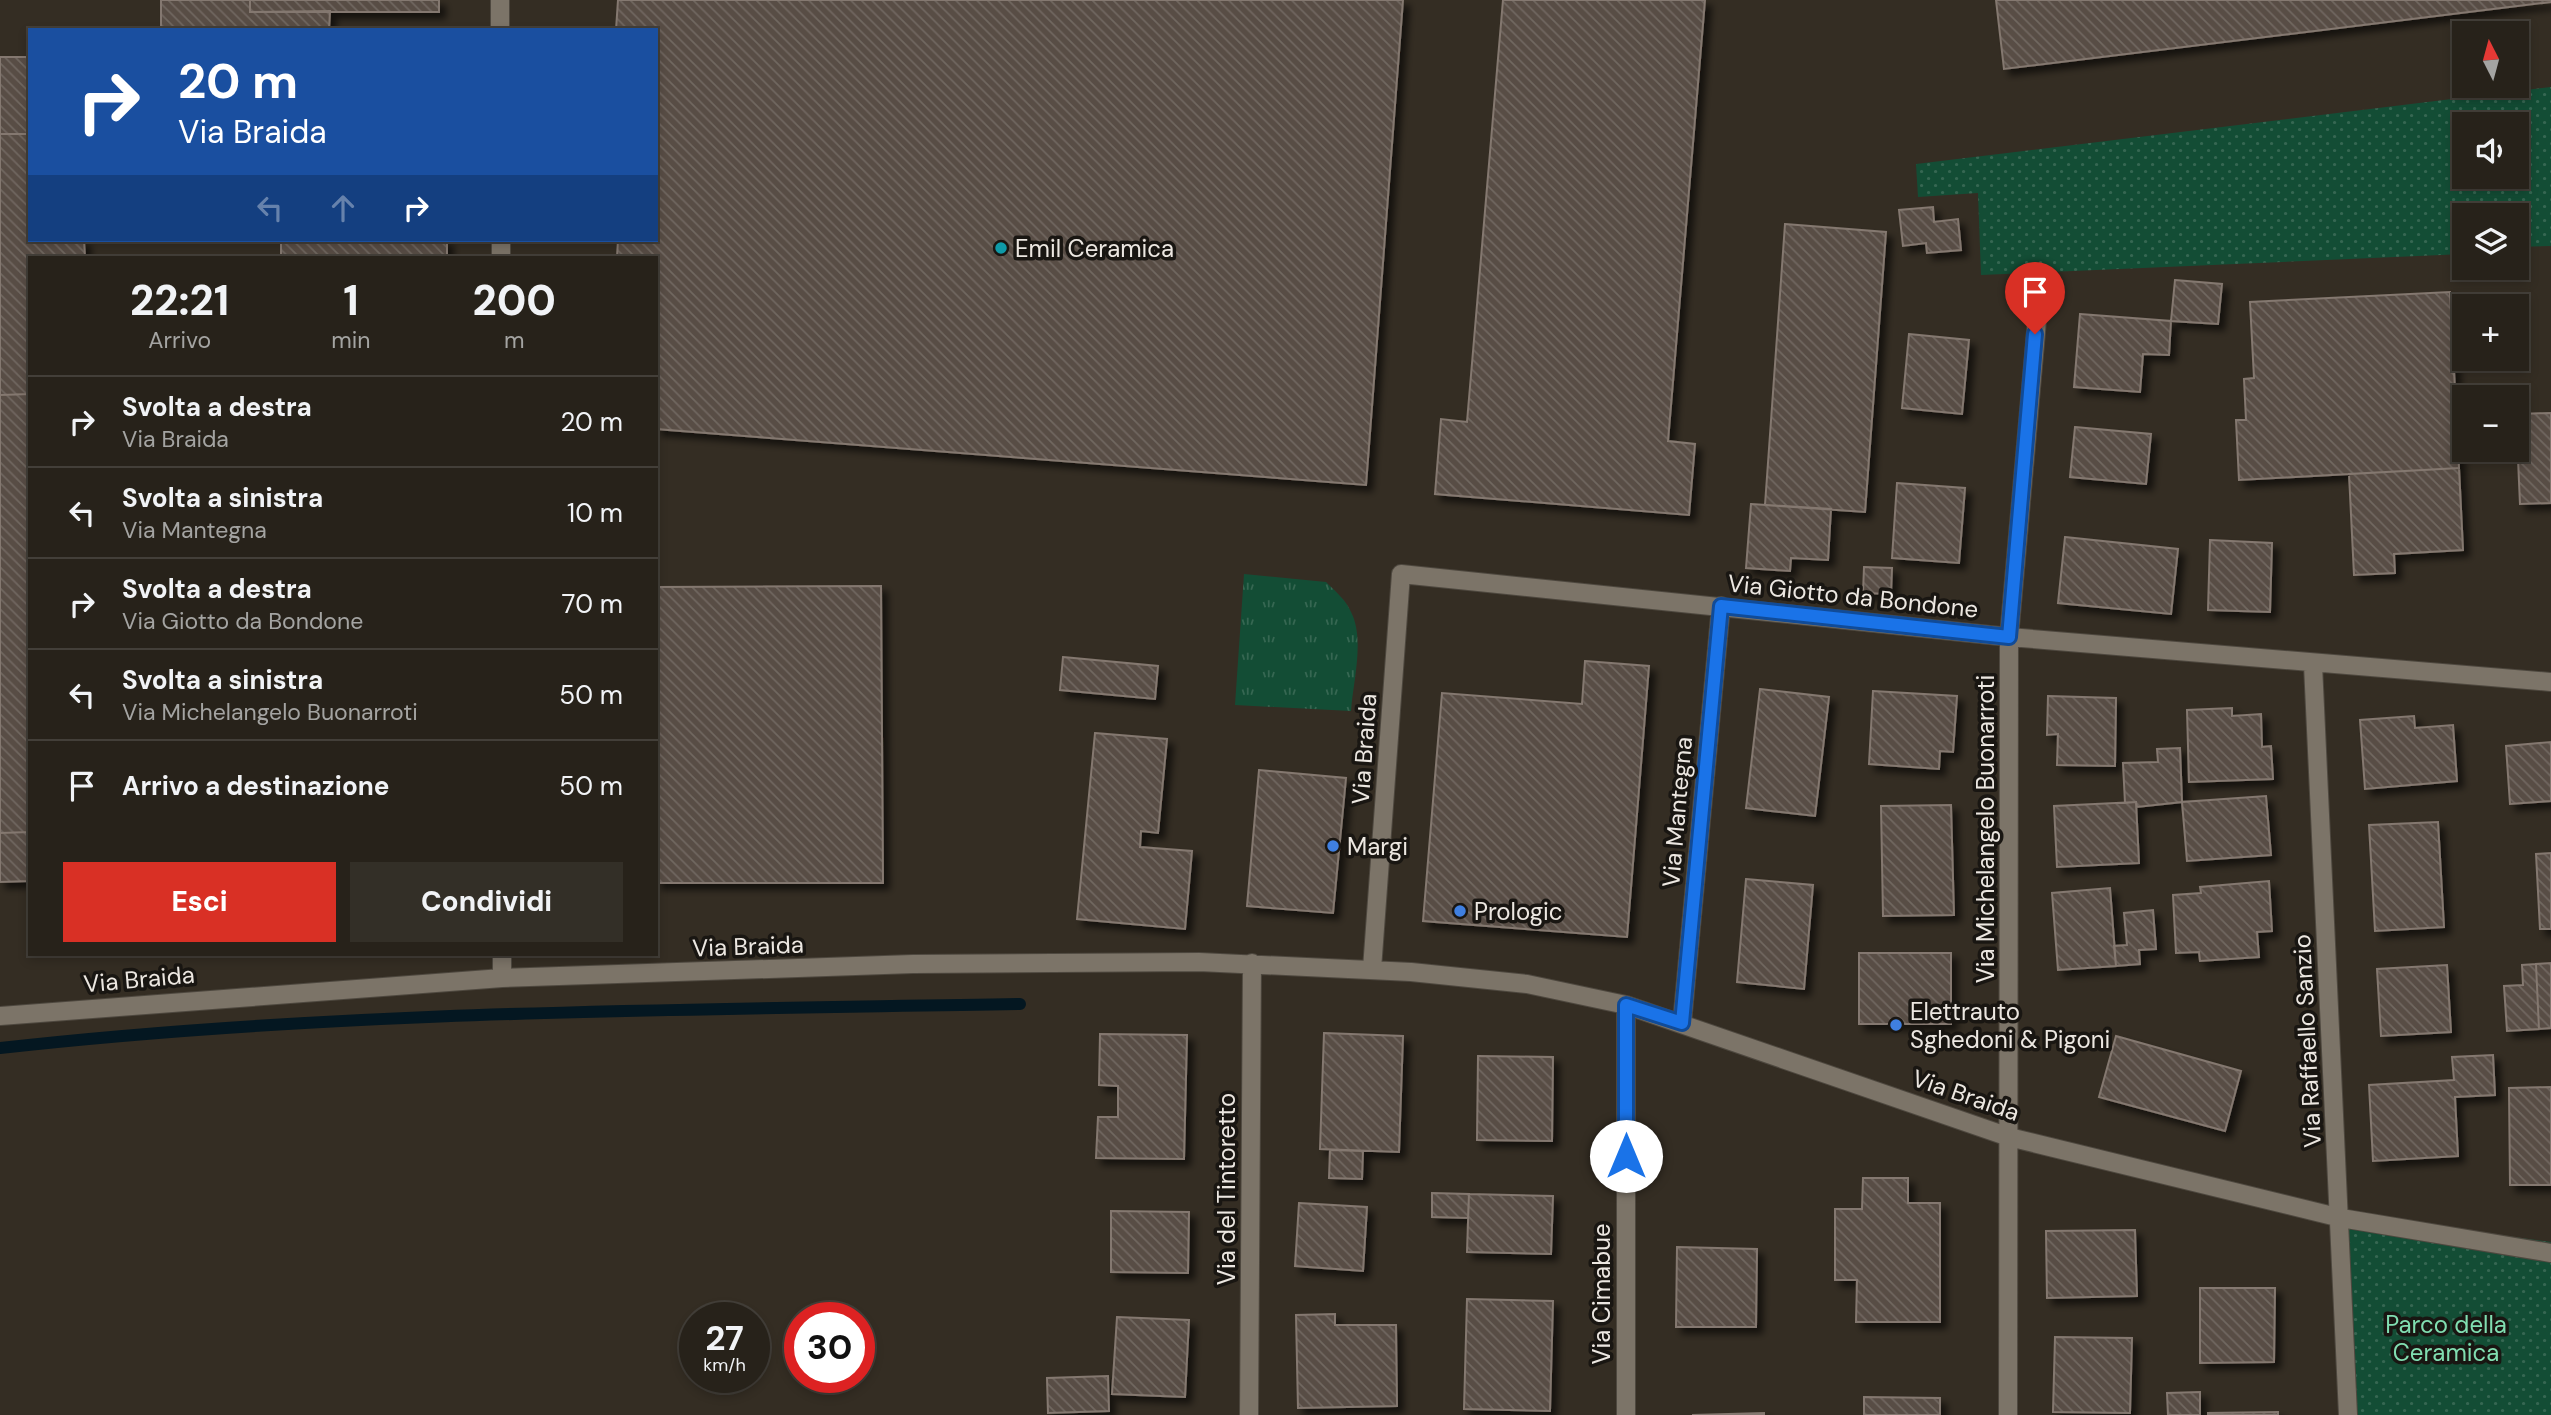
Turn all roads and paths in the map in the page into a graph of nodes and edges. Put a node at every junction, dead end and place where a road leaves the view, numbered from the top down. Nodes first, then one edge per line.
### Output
1 (500, 0) edge
2 (500, 28) edge
3 (2040, 286) dead end
4 (1401, 574) joint
5 (1721, 606) junction
6 (2009, 637) junction
7 (2314, 665) junction
8 (2551, 682) edge
9 (502, 956) edge
10 (1252, 963) junction
11 (1372, 969) junction
12 (502, 978) junction
13 (1626, 1005) junction
14 (0, 1016) edge
15 (1682, 1023) junction
16 (2009, 1137) junction
17 (2341, 1218) junction
18 (2551, 1253) edge
19 (1249, 1415) edge
20 (1626, 1415) edge
21 (2008, 1415) edge
22 (2348, 1415) edge

1 - 2 street
3 - 6 street, Via Michelangelo Buonarroti
4 - 5 street, Via Giotto da Bondone
4 - 11 street, Via Braida
5 - 6 street, Via Giotto da Bondone
5 - 15 street, Via Mantegna
6 - 7 street, Via Giotto da Bondone
6 - 16 street, Via Michelangelo Buonarroti
7 - 8 street, Via Giotto da Bondone
7 - 17 street, Via Raffaello Sanzio
9 - 12 street
10 - 11 street, Via Braida
10 - 12 street, Via Braida
10 - 19 street, Via del Tintoretto
11 - 13 street, Via Braida
12 - 14 street, Via Braida
13 - 15 street, Via Braida
13 - 20 street, Via Cimabue
15 - 16 street, Via Braida
16 - 17 street, Via Braida
16 - 21 street, Via Michelangelo Buonarroti
17 - 18 street, Via Braida
17 - 22 street, Via Raffaello Sanzio

